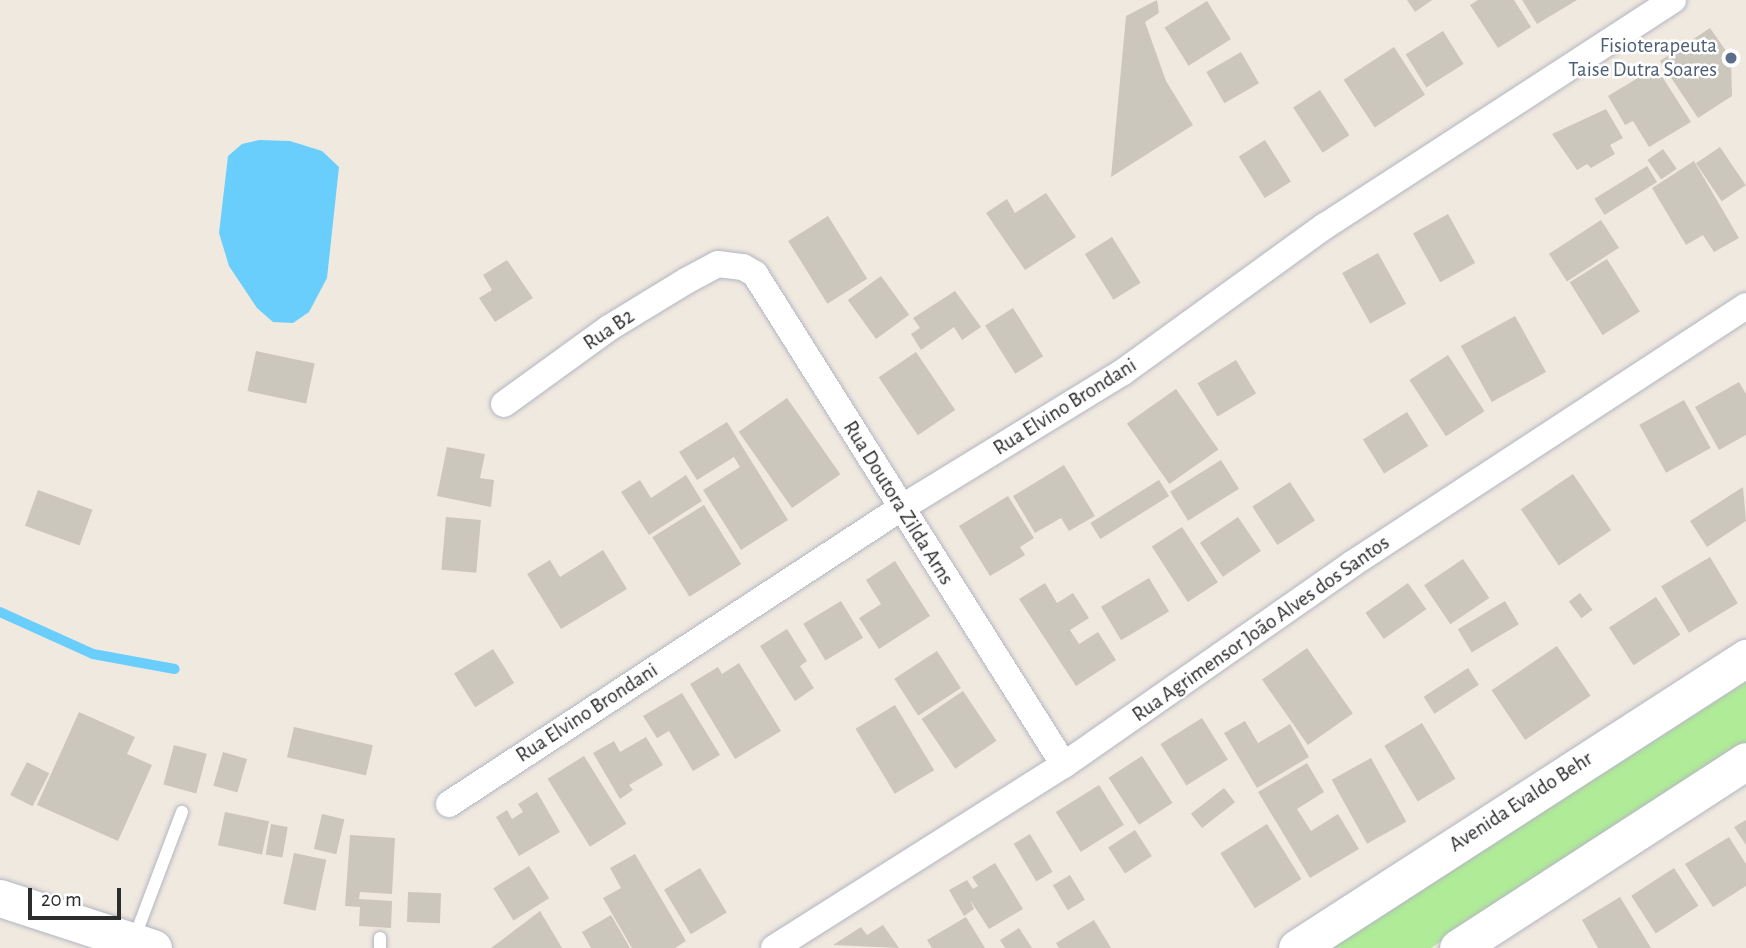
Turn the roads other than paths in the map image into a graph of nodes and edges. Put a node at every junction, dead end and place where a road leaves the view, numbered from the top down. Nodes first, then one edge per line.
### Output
1 (1673, 0) edge
2 (718, 264) joint
3 (1746, 306) edge
4 (504, 404) dead end
5 (901, 508) junction
6 (1746, 658) edge
7 (1746, 761) edge
8 (1064, 765) junction
9 (449, 804) dead end
10 (182, 812) dead end
11 (0, 888) edge
12 (0, 898) edge
13 (63, 916) junction
14 (144, 944) edge
15 (774, 948) edge
16 (1297, 948) edge
17 (1458, 948) edge

1 - 5 street, Rua Elvino Brondani
2 - 4 street, Rua B2
2 - 5 street, Rua Doutora Zilda Arns
3 - 8 street, Rua Agrimensor João Alves dos Santos
5 - 8 street, Rua Doutora Zilda Arns
5 - 9 street, Rua Elvino Brondani
6 - 16 street, Avenida Evaldo Behr
7 - 17 street
8 - 15 street, Rua Agrimensor João Alves dos Santos
10 - 14 lane
11 - 13 street
12 - 13 street
13 - 14 street

